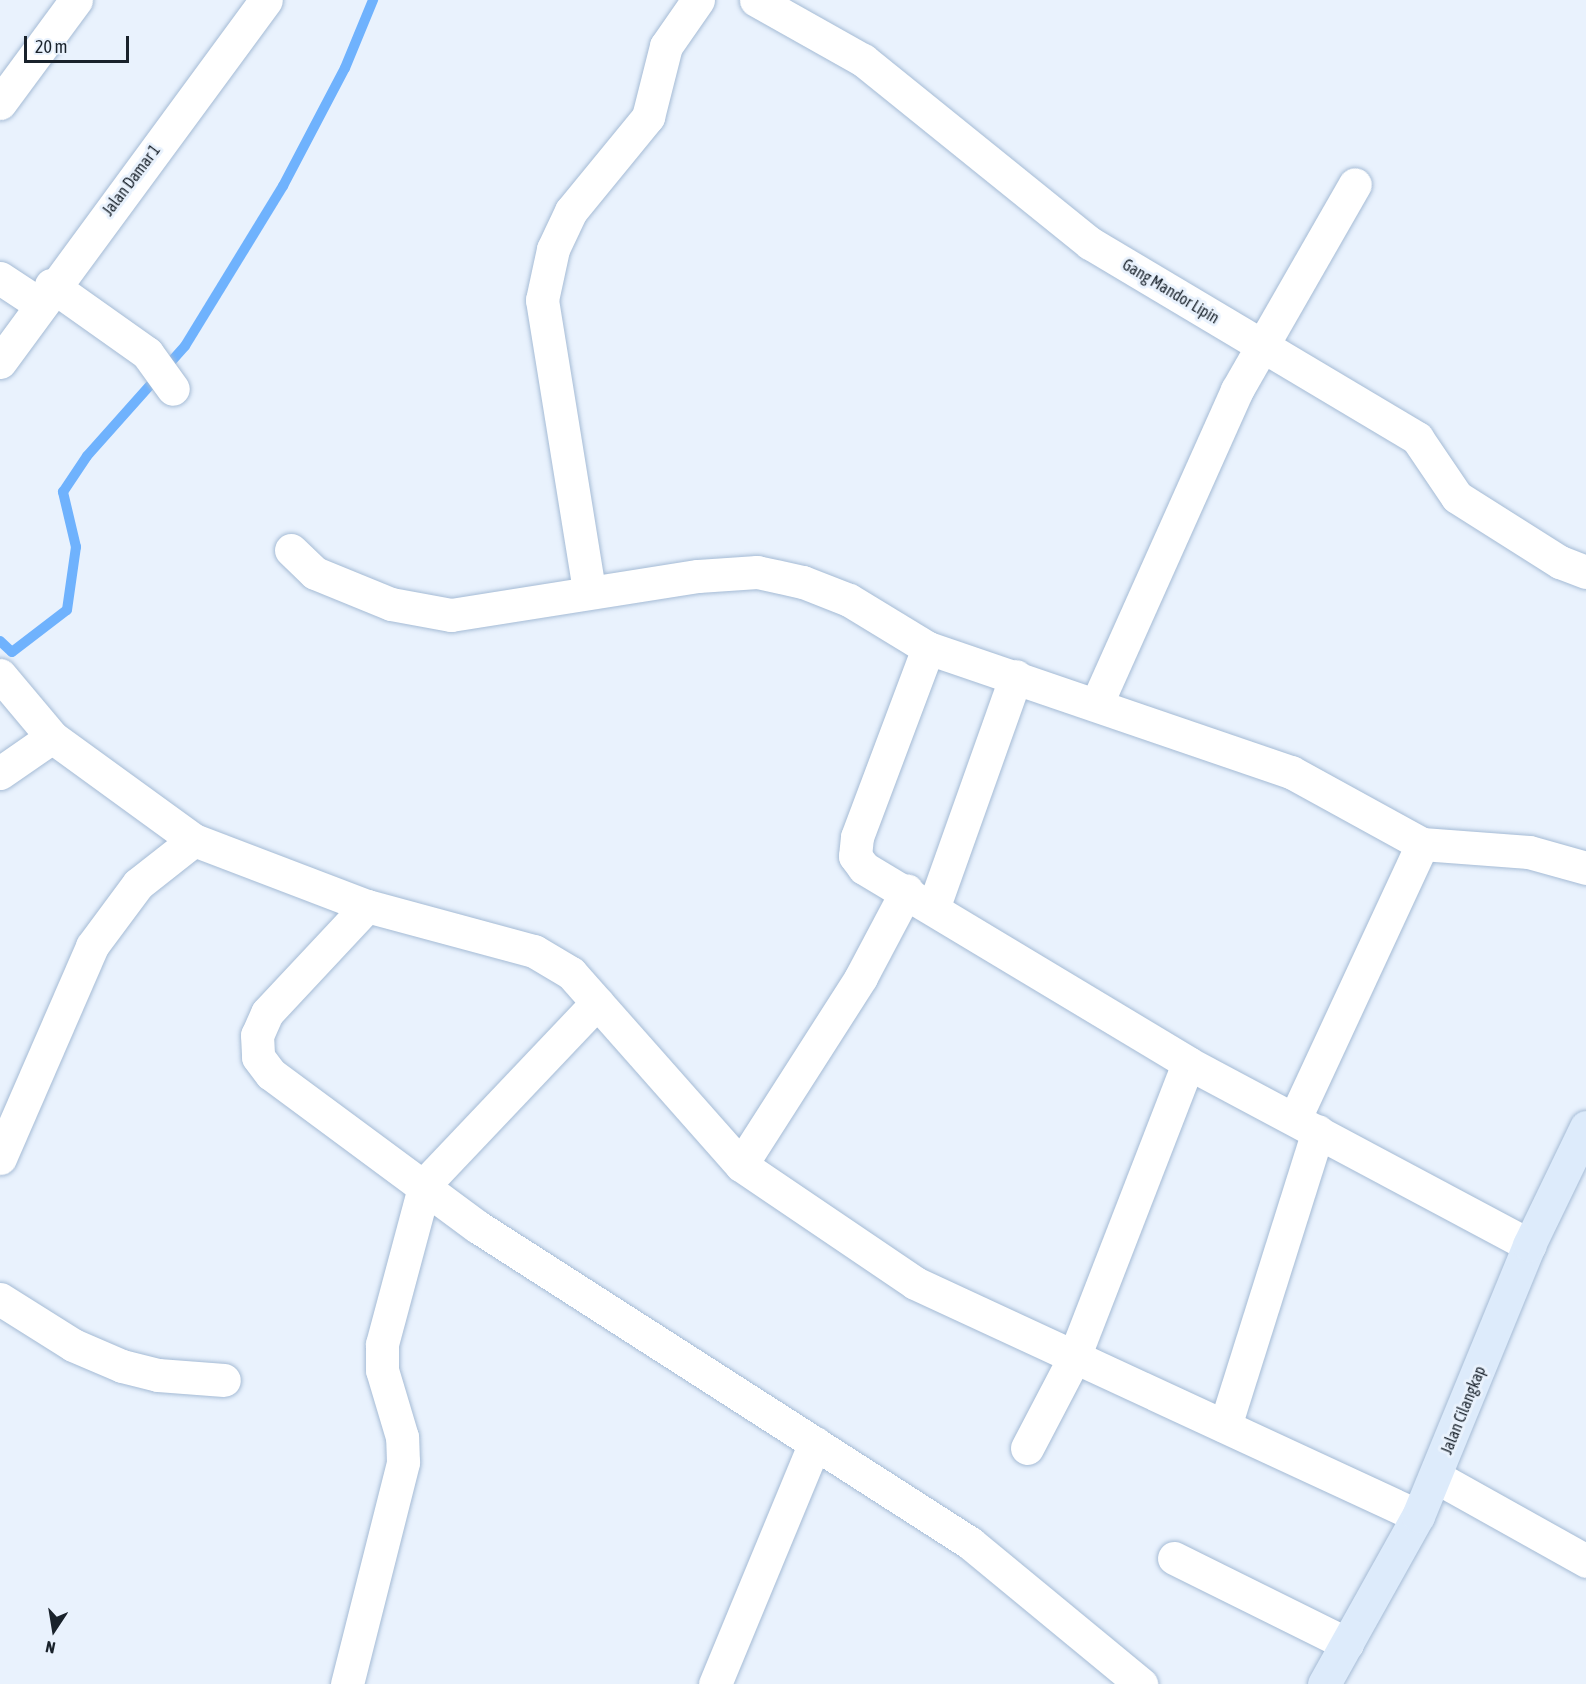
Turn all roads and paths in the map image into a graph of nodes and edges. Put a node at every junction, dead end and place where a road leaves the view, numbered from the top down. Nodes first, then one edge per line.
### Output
1 (76, 0) edge
2 (266, 0) edge
3 (698, 0) edge
4 (756, 0) edge
5 (0, 103) edge
6 (1355, 184) dead end
7 (0, 278) edge
8 (45, 294) junction
9 (1261, 344) junction
10 (0, 362) edge
11 (162, 373) dead end
12 (291, 550) dead end
13 (1586, 572) edge
14 (589, 591) junction
15 (928, 648) junction
16 (0, 675) edge
17 (1016, 676) junction
18 (1097, 703) junction
19 (52, 737) junction
20 (0, 773) edge
21 (194, 840) junction
22 (1422, 844) junction
23 (1586, 868) edge
24 (921, 898) junction
25 (367, 906) junction
26 (597, 1003) junction
27 (1188, 1063) junction
28 (1307, 1124) junction
29 (1584, 1138) edge
30 (0, 1158) edge
31 (741, 1166) junction
32 (425, 1184) junction
33 (1529, 1245) junction
34 (0, 1299) edge
35 (1073, 1360) junction
36 (224, 1380) dead end
37 (1225, 1426) junction
38 (815, 1443) junction
39 (1027, 1448) dead end
40 (1436, 1477) junction
41 (1418, 1516) junction
42 (1174, 1558) dead end
43 (1586, 1561) edge
44 (1347, 1644) junction
45 (347, 1684) edge
46 (715, 1684) edge
47 (1141, 1684) edge
48 (1324, 1684) edge

1 - 5 street
2 - 8 street, Jalan Damar 1
3 - 14 street
4 - 9 street, Gang Mandor Lipin
6 - 9 street
7 - 8 street
8 - 10 street, Jalan Damar 1
8 - 11 street
9 - 13 street, Gang Mandor Lipin
9 - 18 street
12 - 14 street
14 - 15 street
15 - 17 street
15 - 24 street
16 - 19 street
17 - 18 street
17 - 24 street
18 - 22 street
19 - 20 street
19 - 21 street
21 - 25 street
21 - 30 street
22 - 23 street
22 - 28 street
24 - 27 street
24 - 31 street
25 - 26 street
25 - 32 street
26 - 31 street
26 - 32 street
27 - 28 street
27 - 35 street
28 - 33 street
28 - 37 street
29 - 33 street, Jalan Cilangkap
31 - 35 street
32 - 38 street
32 - 45 street
33 - 40 street, Jalan Cilangkap
34 - 36 street
35 - 37 street
35 - 39 street
37 - 41 street
38 - 46 street
38 - 47 street
40 - 41 street, Jalan Cilangkap
40 - 43 street
41 - 44 street, Jalan Cilangkap
42 - 44 street
44 - 48 street, Jalan Cilangkap

